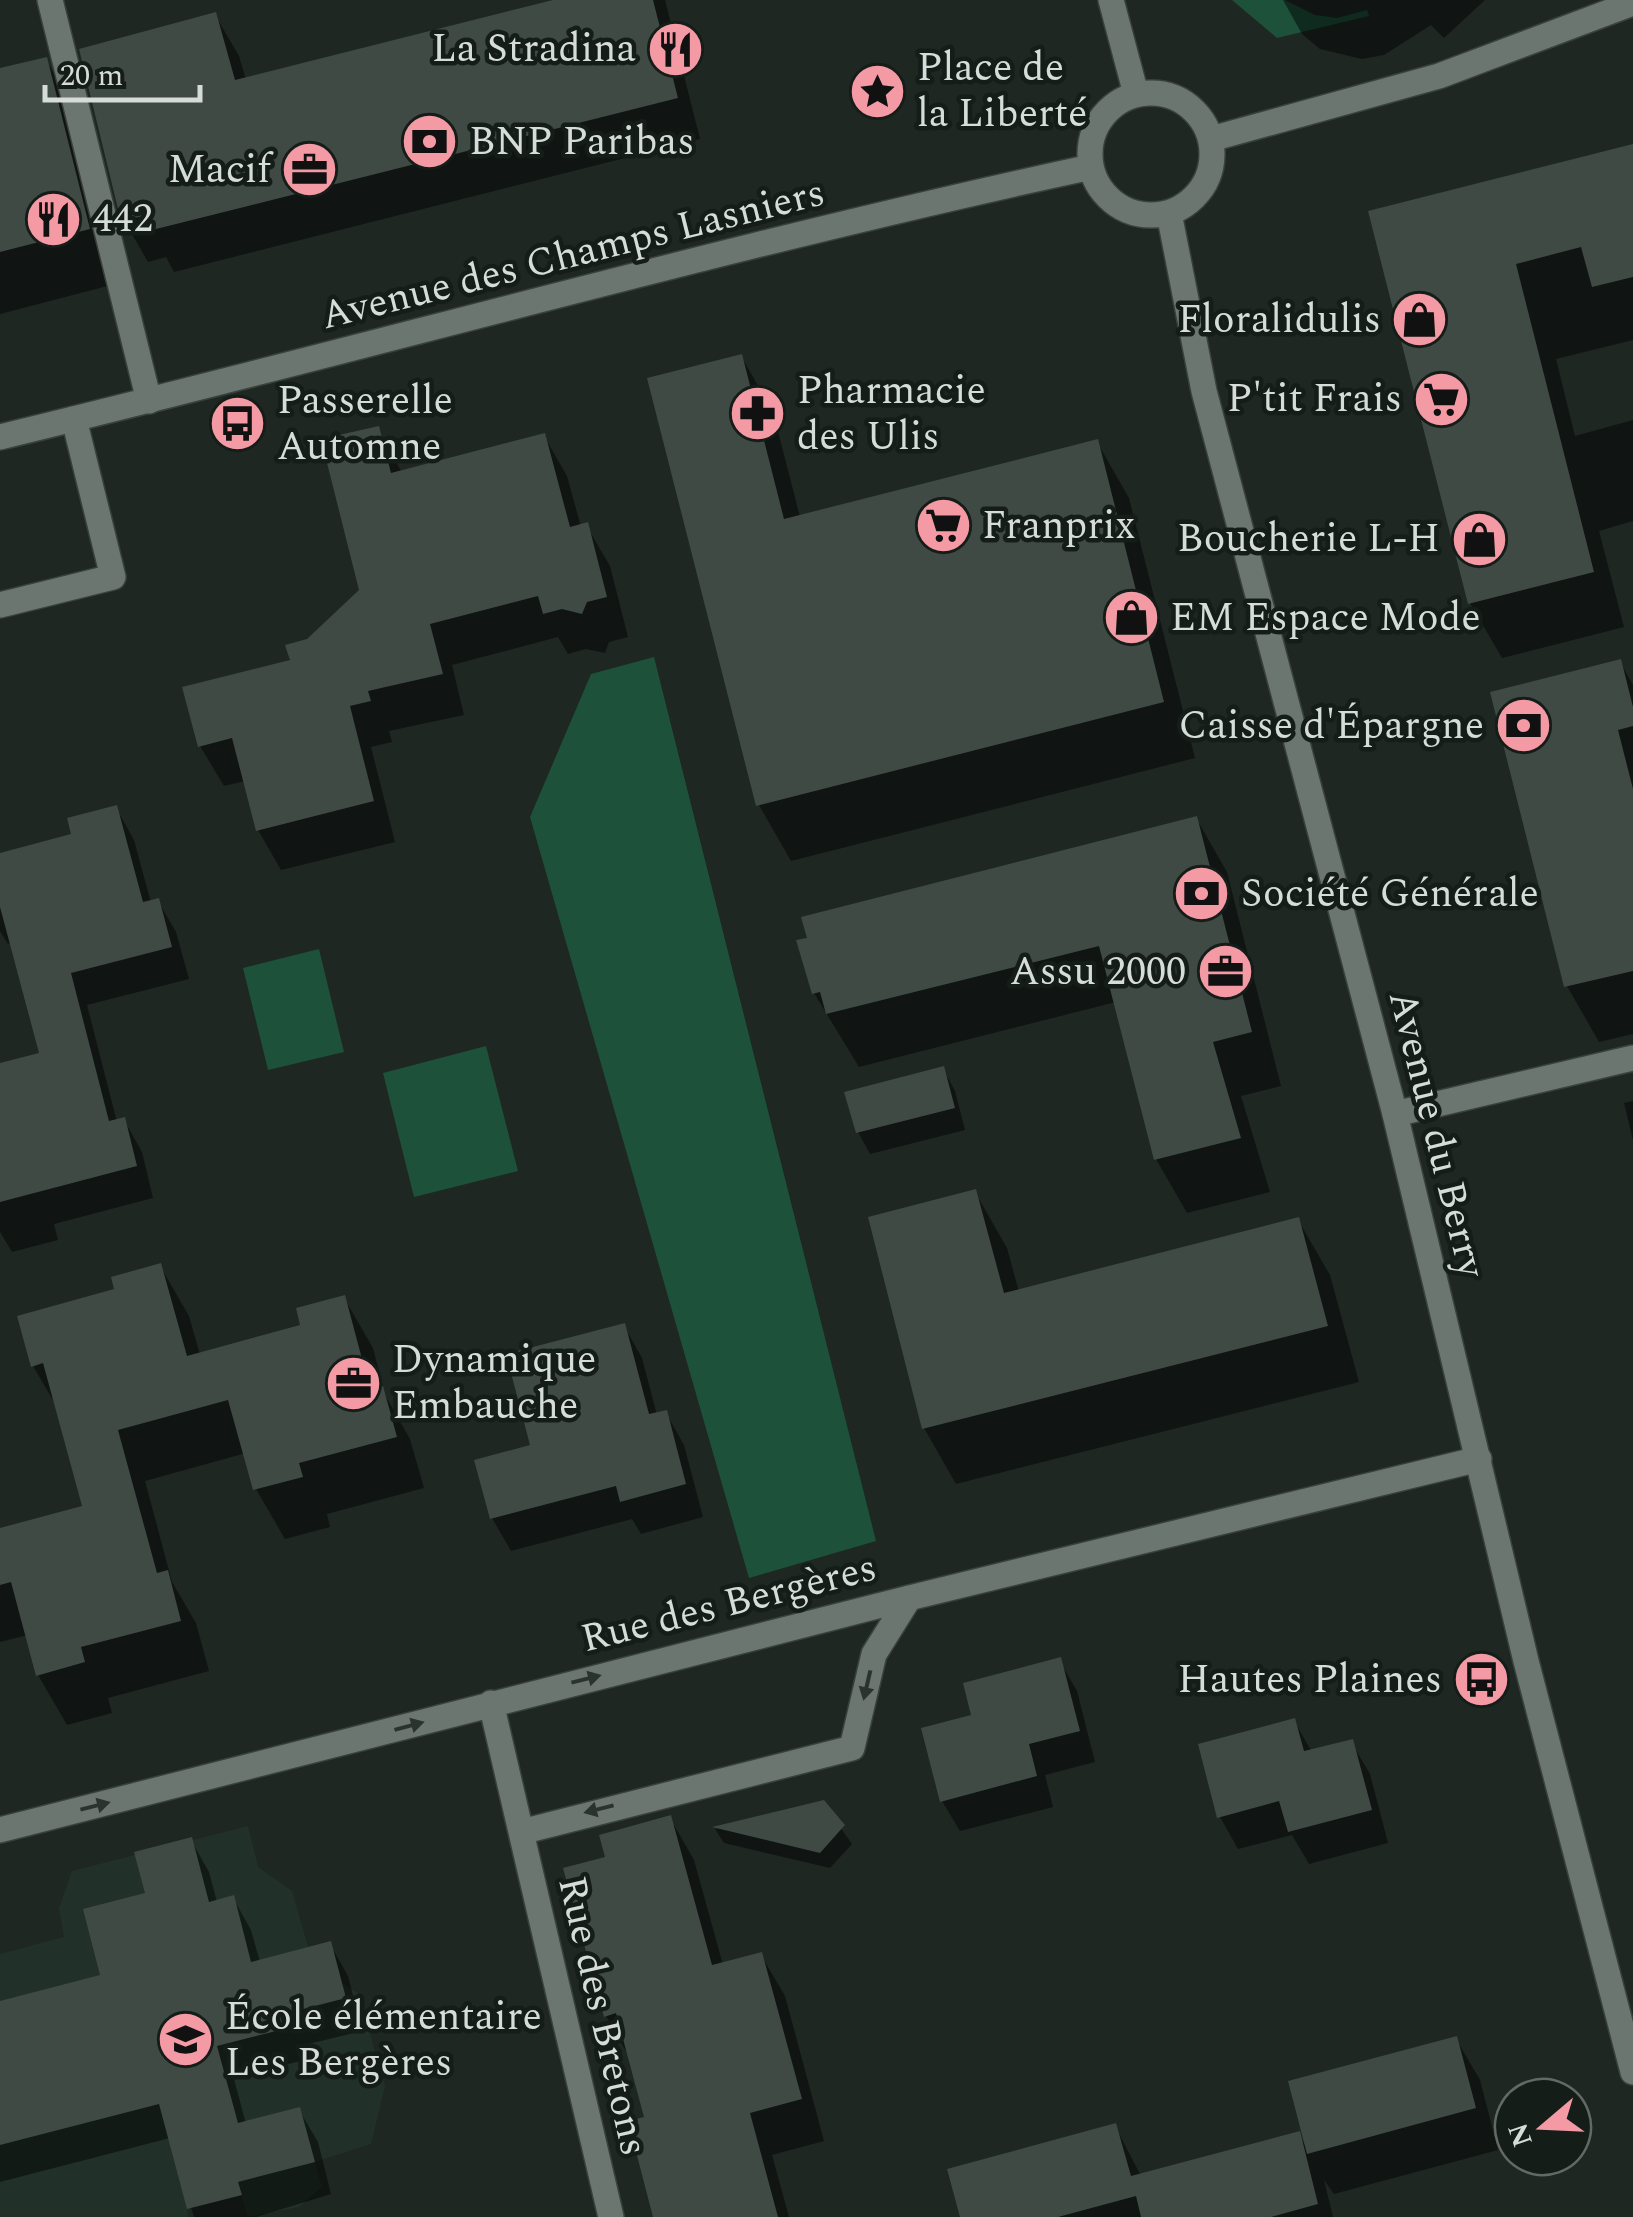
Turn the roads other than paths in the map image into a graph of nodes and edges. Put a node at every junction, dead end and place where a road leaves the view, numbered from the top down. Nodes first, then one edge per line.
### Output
1 (50, 0) edge
2 (1111, 0) edge
3 (1633, 3) edge
4 (1136, 94) junction
5 (1211, 138) junction
6 (1091, 167) junction
7 (1169, 213) junction
8 (149, 400) junction
9 (74, 419) junction
10 (0, 437) edge
11 (0, 605) edge
12 (1633, 1058) edge
13 (1395, 1114) junction
14 (1479, 1459) junction
15 (908, 1598) junction
16 (491, 1703) junction
17 (0, 1830) edge
18 (521, 1832) junction
19 (1633, 2072) edge
20 (611, 2217) edge

1 - 8 street
2 - 4 street
3 - 5 street
4 - 5 street
4 - 6 street
5 - 7 street
6 - 7 street
6 - 8 street, Avenue des Champs Lasniers
7 - 13 street, Avenue du Berry
8 - 9 street, Avenue des Champs Lasniers
9 - 10 street, Avenue des Champs Lasniers
9 - 11 street
12 - 13 street
13 - 14 street, Avenue du Berry
14 - 15 street, Rue des Bergères
14 - 19 street, Avenue du Berry
16 -> 15 street, Rue des Bergères
15 -> 18 street
17 -> 16 street, Rue des Bergères
16 - 18 street, Rue des Bretons
18 - 20 street, Rue des Bretons

